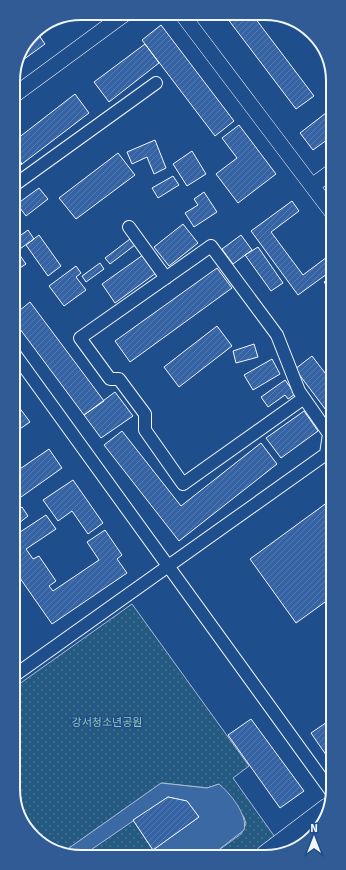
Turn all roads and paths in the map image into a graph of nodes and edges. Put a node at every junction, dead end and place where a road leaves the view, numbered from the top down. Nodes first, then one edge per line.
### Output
1 (116, 20) edge
2 (187, 20) edge
3 (156, 83) dead end
4 (20, 91) edge
5 (326, 176) edge
6 (20, 182) edge
7 (312, 186) junction
8 (326, 204) edge
9 (129, 227) dead end
10 (166, 278) junction
11 (20, 361) edge
12 (304, 398) junction
13 (326, 430) edge
14 (326, 459) edge
15 (168, 566) junction
16 (20, 671) edge
17 (326, 784) edge
18 (321, 813) edge
19 (273, 849) edge

1 - 4 street
2 - 7 street
3 - 6 street
5 - 7 street
7 - 8 street
9 - 10 street
10 - 12 street
10 - 12 street
11 - 15 street
12 - 13 street
14 - 15 street
15 - 16 street
15 - 17 street
18 - 19 main road

